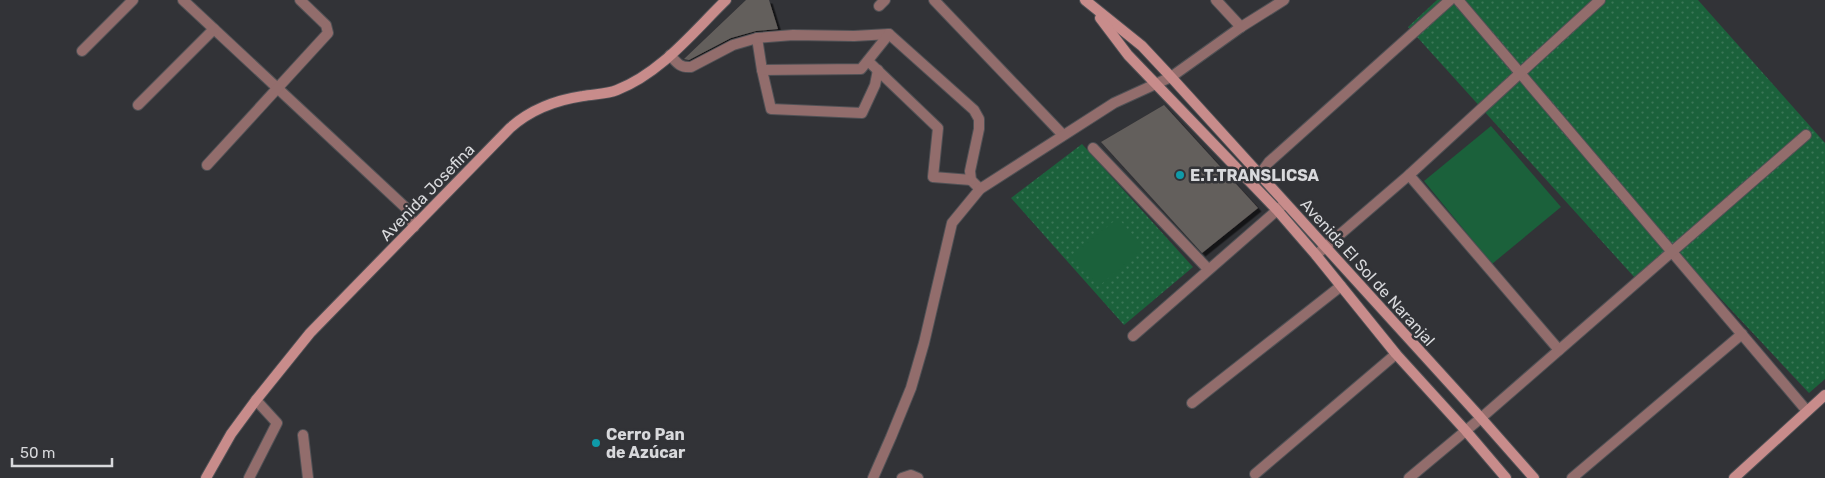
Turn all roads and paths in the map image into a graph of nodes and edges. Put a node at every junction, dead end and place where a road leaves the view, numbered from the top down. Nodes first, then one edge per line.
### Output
1 (133, 0) edge
2 (183, 0) edge
3 (300, 0) edge
4 (726, 0) edge
5 (934, 0) edge
6 (1216, 0) edge
7 (1284, 0) edge
8 (1450, 0) edge
9 (1458, 0) edge
10 (1600, 0) edge
11 (1091, 2) edge
12 (1241, 26) junction
13 (214, 29) junction
14 (889, 34) junction
15 (757, 38) junction
16 (82, 51) dead end
17 (670, 56) junction
18 (868, 61) junction
19 (762, 70) junction
20 (878, 70) junction
21 (1520, 74) junction
22 (1171, 77) junction
23 (1157, 85) junction
24 (278, 88) junction
25 (138, 105) dead end
26 (1063, 135) junction
27 (1806, 135) dead end
28 (1093, 148) dead end
29 (207, 165) dead end
30 (1260, 175) junction
31 (1409, 175) junction
32 (972, 180) junction
33 (1253, 184) junction
34 (980, 189) junction
35 (1285, 203) junction
36 (1277, 210) junction
37 (414, 228) junction
38 (1326, 247) junction
39 (1672, 252) junction
40 (1316, 255) junction
41 (1208, 269) junction
42 (1341, 286) junction
43 (1742, 334) junction
44 (1133, 336) dead end
45 (1559, 350) junction
46 (1396, 354) junction
47 (1825, 395) edge
48 (256, 400) junction
49 (1192, 403) dead end
50 (1807, 411) junction
51 (1481, 418) junction
52 (1466, 431) junction
53 (303, 435) dead end
54 (1255, 474) dead end
55 (206, 478) edge
56 (249, 478) edge
57 (308, 478) edge
58 (872, 478) edge
59 (902, 478) edge
60 (918, 478) edge
61 (1409, 478) edge
62 (1506, 478) edge
63 (1534, 478) edge
64 (1572, 478) edge
65 (1734, 478) edge

1 - 16 street
2 - 13 street
3 - 24 street
4 - 17 street, Avenida Josefina
5 - 26 street
6 - 12 street
7 - 12 street
8 - 30 street
9 - 21 street
10 - 21 street
11 - 22 street, Avenida El Sol de Naranjal
11 - 23 street, Avenida El Sol de Naranjal
12 - 22 street
13 - 24 street
13 - 25 street
14 - 15 street
14 - 18 street
14 - 32 street
15 - 17 street
15 - 19 street
17 - 37 street, Avenida Josefina
18 - 19 street
18 - 20 street
19 - 20 street
20 - 32 street
21 - 31 street
21 - 39 street
22 - 23 street
22 - 30 street, Avenida El Sol de Naranjal
23 - 26 street
23 - 33 street, Avenida El Sol de Naranjal
24 - 29 street
24 - 37 street
26 - 34 street
27 - 39 street
28 - 41 street
30 - 33 street
30 - 35 street, Avenida El Sol de Naranjal
31 - 38 street
31 - 45 street
32 - 34 street
33 - 36 street, Avenida El Sol de Naranjal
34 - 58 street
35 - 36 street
35 - 38 street, Avenida El Sol de Naranjal
36 - 40 street, Avenida El Sol de Naranjal
36 - 41 street
37 - 48 street, Avenida Josefina
38 - 40 street
38 - 51 street, Avenida El Sol de Naranjal
39 - 43 street
39 - 45 street
40 - 42 street, Avenida El Sol de Naranjal
41 - 44 street
42 - 46 street, Avenida El Sol de Naranjal
42 - 49 street
43 - 50 street
43 - 64 street
45 - 51 street
46 - 52 street, Avenida El Sol de Naranjal
46 - 54 street
47 - 50 street
48 - 55 street, Avenida Josefina
48 - 56 street
50 - 65 street
51 - 52 street
51 - 63 street, Avenida El Sol de Naranjal
52 - 61 street
52 - 62 street, Avenida El Sol de Naranjal
53 - 57 street
59 - 60 street

